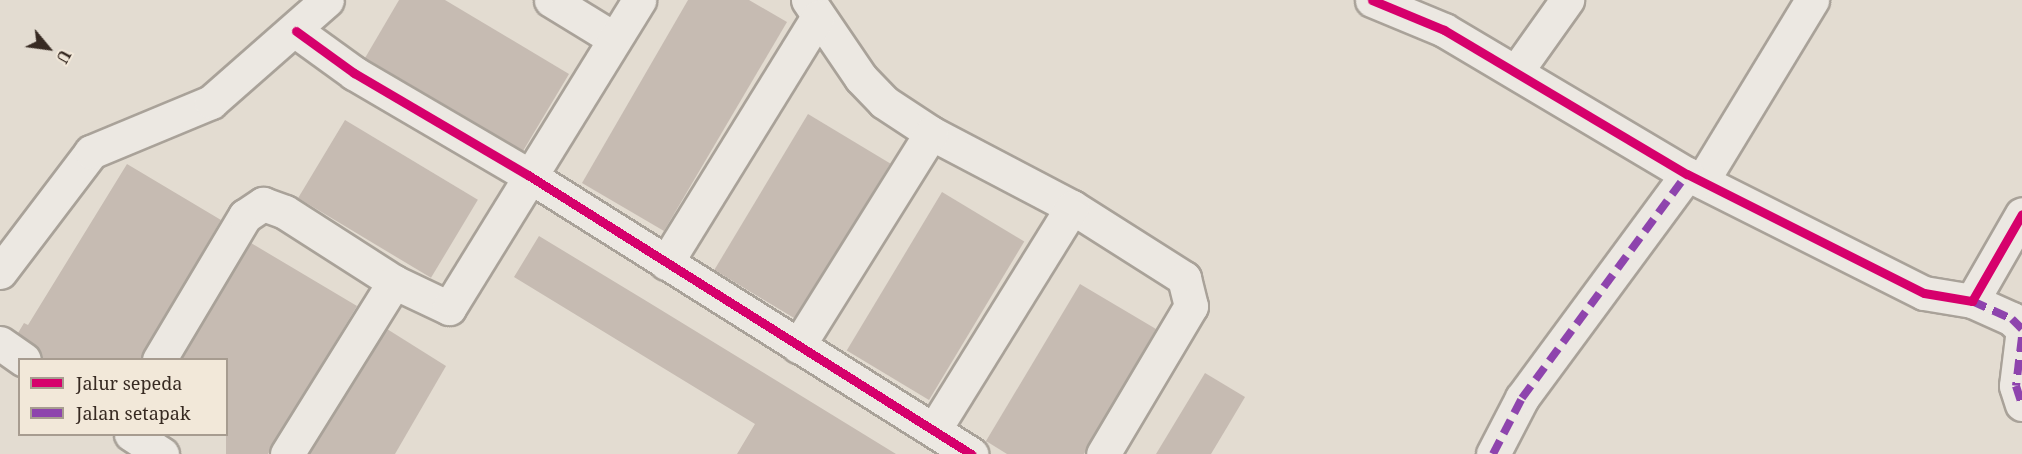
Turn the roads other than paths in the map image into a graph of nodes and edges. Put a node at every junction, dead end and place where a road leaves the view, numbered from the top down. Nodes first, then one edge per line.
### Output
1 (327, 0) edge
2 (551, 0) edge
3 (639, 0) edge
4 (1372, 0) edge
5 (1567, 0) edge
6 (1812, 0) edge
7 (813, 8) edge
8 (296, 31) junction
9 (613, 38) junction
10 (1518, 69) junction
11 (931, 133) junction
12 (528, 174) junction
13 (1695, 178) junction
14 (1072, 207) junction
15 (2022, 214) edge
16 (666, 263) junction
17 (0, 272) edge
18 (394, 282) junction
19 (1972, 301) junction
20 (2022, 329) edge
21 (2022, 337) edge
22 (0, 343) edge
23 (798, 346) junction
24 (21, 358) edge
25 (160, 358) edge
26 (2022, 404) edge
27 (934, 430) junction
28 (133, 436) edge
29 (162, 454) edge
30 (287, 454) edge
31 (971, 454) edge
32 (1103, 454) edge
33 (1493, 454) edge

1 - 8 street
2 - 9 street
3 - 9 street
4 - 10 street
5 - 10 street
6 - 13 street
7 - 11 street
7 - 16 street
8 - 12 street
8 - 17 street
9 - 12 street
10 - 13 street
11 - 14 street
11 - 23 street
12 - 16 street
12 - 18 street
13 - 19 street
13 - 33 street
14 - 27 street
14 - 32 street
15 - 19 street
16 - 23 street
18 - 25 street
18 - 30 street
19 - 20 street
21 - 26 street
22 - 24 street
23 - 27 street
27 - 31 street
28 - 29 street

